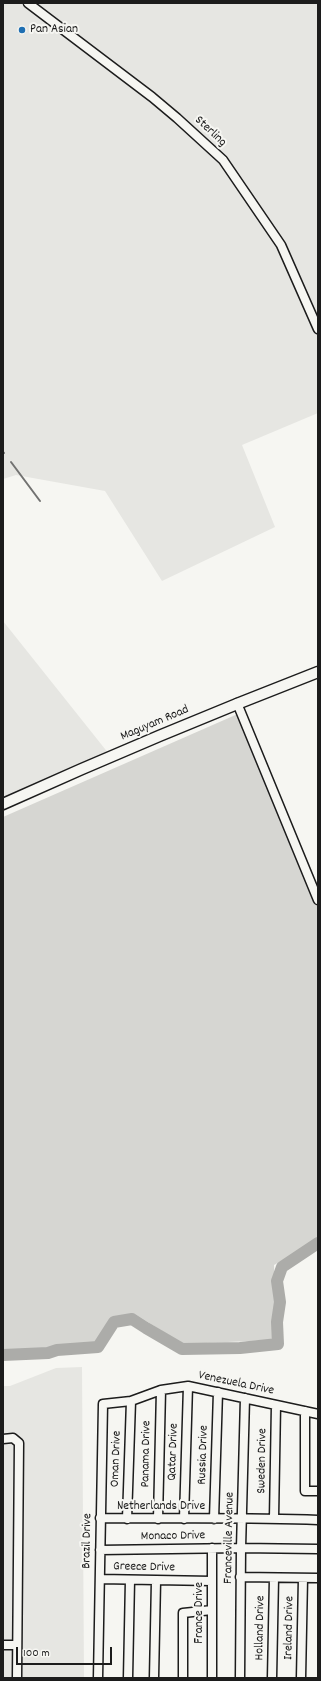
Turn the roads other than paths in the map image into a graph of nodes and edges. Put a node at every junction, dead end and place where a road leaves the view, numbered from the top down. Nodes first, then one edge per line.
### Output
1 (28, 3) edge
2 (318, 329) edge
3 (318, 672) edge
4 (237, 703) junction
5 (3, 804) edge
6 (318, 900) edge
7 (188, 1386) junction
8 (160, 1390) junction
9 (218, 1392) junction
10 (245, 1398) junction
11 (131, 1401) junction
12 (103, 1404) joint
13 (276, 1405) junction
14 (305, 1411) junction
15 (318, 1414) edge
16 (3, 1439) edge
17 (318, 1491) edge
18 (100, 1518) junction
19 (184, 1518) junction
20 (274, 1518) junction
21 (128, 1519) junction
22 (158, 1519) junction
23 (214, 1519) junction
24 (242, 1519) junction
25 (318, 1520) edge
26 (212, 1548) junction
27 (241, 1548) junction
28 (318, 1548) edge
29 (100, 1550) junction
30 (240, 1577) junction
31 (274, 1578) junction
32 (302, 1578) junction
33 (318, 1578) edge
34 (100, 1579) junction
35 (130, 1580) junction
36 (156, 1581) junction
37 (212, 1581) junction
38 (212, 1610) junction
39 (3, 1645) edge
40 (17, 1645) junction
41 (17, 1678) edge
42 (98, 1678) edge
43 (128, 1678) edge
44 (154, 1678) edge
45 (183, 1678) edge
46 (212, 1678) edge
47 (240, 1678) edge
48 (272, 1678) edge
49 (301, 1678) edge

1 - 2 street, Sterling
3 - 4 main road, Maguyam Road
4 - 5 main road, Maguyam Road
4 - 6 street
7 - 8 street, Venezuela Drive
7 - 9 street, Venezuela Drive
7 - 19 street, Qatar Drive
8 - 11 street, Venezuela Drive
8 - 22 street, Panama Drive
9 - 10 street, Venezuela Drive
9 - 23 street, Russia Drive
10 - 13 street, Venezuela Drive
10 - 24 street, Franceville Avenue
11 - 12 street, Venezuela Drive
11 - 21 street, Oman Drive
12 - 18 street, Brazil Drive
13 - 14 street, Venezuela Drive
13 - 20 street, Sweden Drive
14 - 15 street, Venezuela Drive
14 - 17 street
16 - 40 street
18 - 21 street, Netherlands Drive
18 - 29 street, Brazil Drive
19 - 22 street, Netherlands Drive
19 - 23 street, Netherlands Drive
20 - 24 street, Netherlands Drive
20 - 25 street, Netherlands Drive
21 - 22 street, Netherlands Drive
23 - 24 street, Netherlands Drive
24 - 27 street, Franceville Avenue
26 - 27 street, Monaco Drive
26 - 29 street, Monaco Drive
26 - 37 street, France Drive
27 - 28 street, Monaco Drive
27 - 30 street, Franceville Avenue
29 - 34 street, Brazil Drive
30 - 31 street
30 - 47 street, Franceville Avenue
31 - 32 street
31 - 48 street, Holland Drive
32 - 33 street
32 - 49 street, Ireland Drive
34 - 35 street, Greece Drive
34 - 42 street, Brazil Drive
35 - 36 street, Greece Drive
35 - 43 street
36 - 37 street, Greece Drive
36 - 44 street
37 - 38 street, France Drive
38 - 45 street
38 - 46 street, France Drive
39 - 40 street
40 - 41 street

